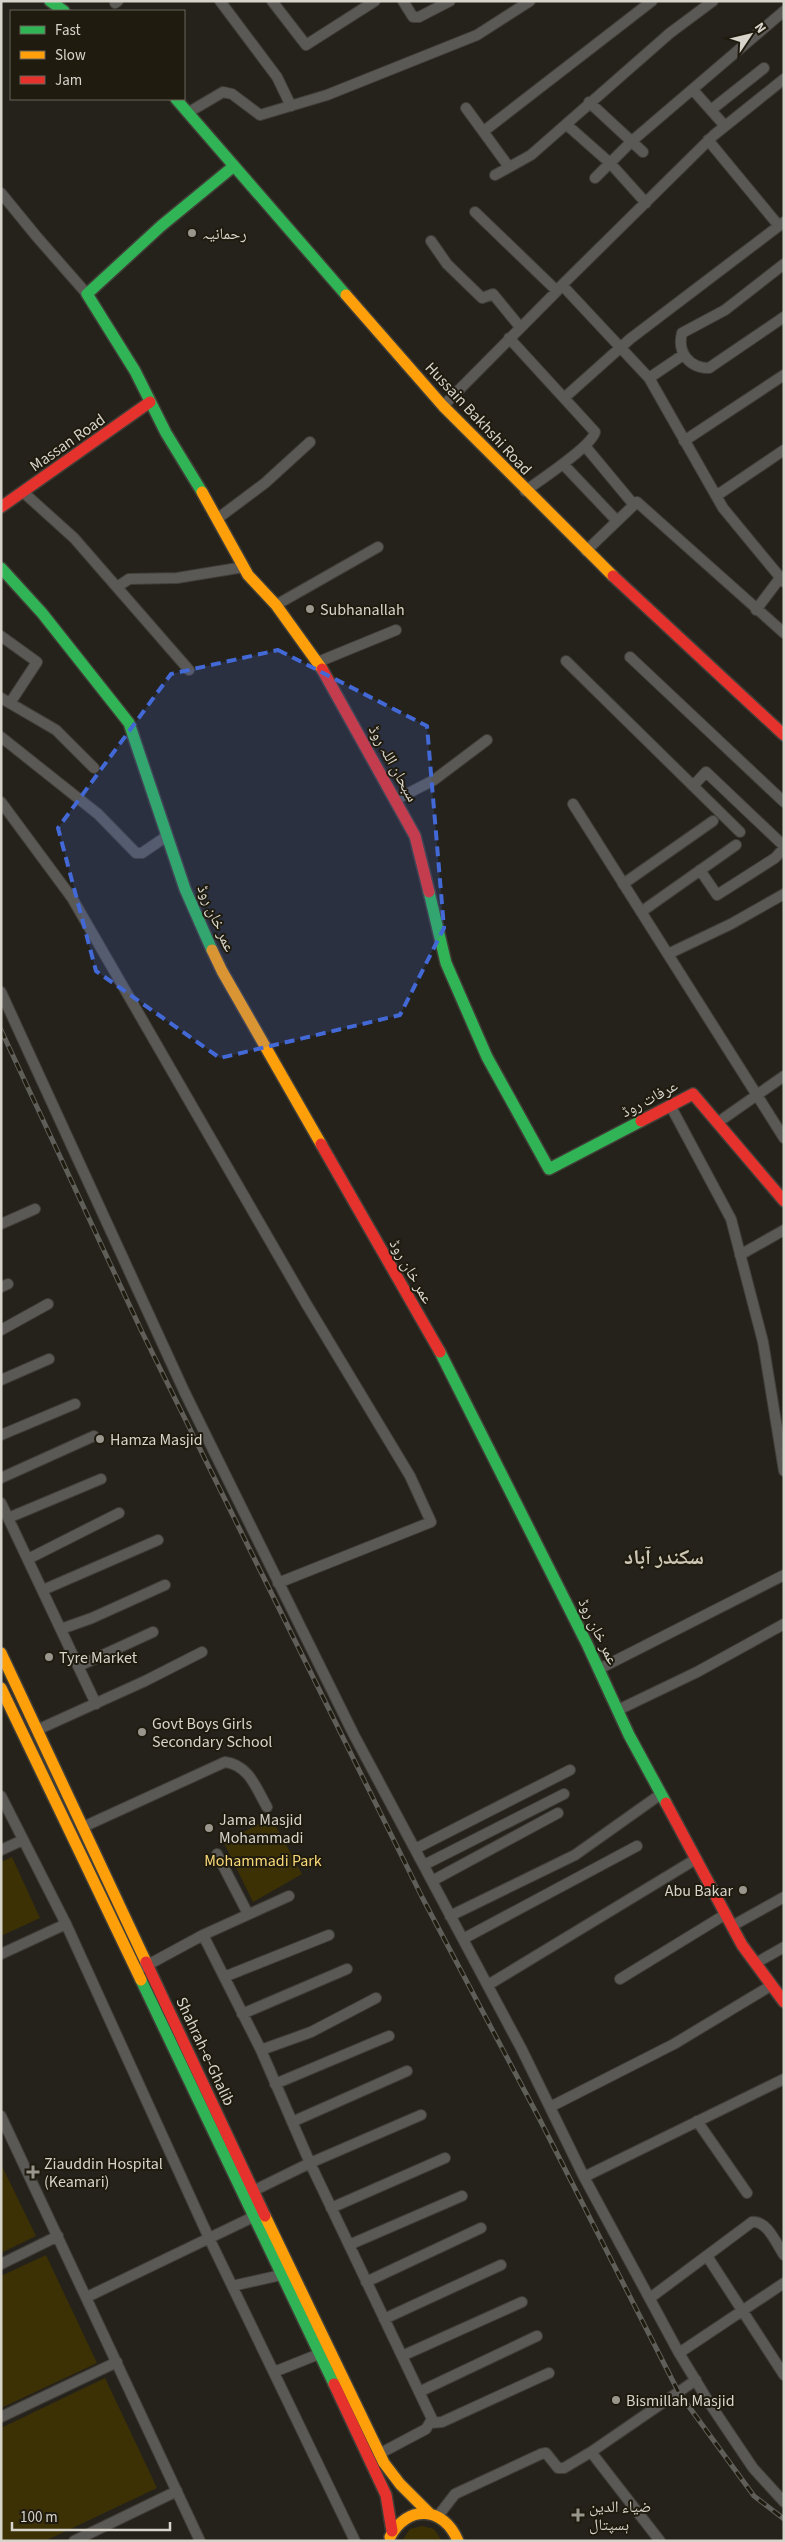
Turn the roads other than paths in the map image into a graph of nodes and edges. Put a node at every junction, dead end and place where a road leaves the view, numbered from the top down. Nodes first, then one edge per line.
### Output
1 (50, 1) edge
2 (220, 1) edge
3 (272, 1) edge
4 (375, 1) edge
5 (403, 1) edge
6 (450, 1) edge
7 (530, 1) edge
8 (652, 1) edge
9 (713, 1) edge
10 (63, 10) edge
11 (784, 11) edge
12 (764, 68) dead end
13 (784, 79) edge
14 (693, 90) junction
15 (177, 100) edge
16 (589, 102) junction
17 (291, 106) junction
18 (466, 108) dead end
19 (711, 110) junction
20 (189, 112) junction
21 (567, 125) junction
22 (725, 126) junction
23 (484, 131) junction
24 (708, 140) junction
25 (632, 141) junction
26 (643, 152) dead end
27 (610, 163) junction
28 (234, 166) junction
29 (509, 167) junction
30 (495, 175) dead end
31 (595, 178) dead end
32 (1, 193) edge
33 (646, 203) junction
34 (475, 212) dead end
35 (781, 224) edge
36 (431, 241) dead end
37 (784, 264) edge
38 (559, 288) junction
39 (87, 294) junction
40 (784, 316) edge
41 (520, 327) junction
42 (509, 338) junction
43 (620, 347) junction
44 (683, 355) junction
45 (784, 375) edge
46 (649, 378) junction
47 (564, 398) junction
48 (150, 402) junction
49 (443, 406) junction
50 (684, 441) junction
51 (310, 442) dead end
52 (585, 446) junction
53 (784, 450) edge
54 (563, 464) junction
55 (525, 491) junction
56 (23, 492) junction
57 (716, 496) junction
58 (634, 505) junction
59 (1, 507) edge
60 (217, 519) junction
61 (617, 520) junction
62 (378, 547) dead end
63 (586, 551) junction
64 (244, 567) junction
65 (1, 568) edge
66 (782, 580) edge
67 (116, 587) junction
68 (276, 605) junction
69 (756, 610) junction
70 (396, 630) dead end
71 (784, 633) edge
72 (1, 636) edge
73 (630, 657) dead end
74 (566, 661) dead end
75 (318, 662) junction
76 (189, 670) dead end
77 (6, 701) edge
78 (784, 735) edge
79 (1, 737) edge
80 (486, 740) dead end
81 (94, 768) dead end
82 (693, 786) junction
83 (395, 800) junction
84 (1, 802) edge
85 (784, 802) edge
86 (573, 804) dead end
87 (713, 821) dead end
88 (740, 832) dead end
89 (167, 836) junction
90 (736, 845) dead end
91 (784, 847) edge
92 (700, 870) junction
93 (623, 884) junction
94 (784, 894) edge
95 (641, 912) junction
96 (668, 954) junction
97 (1, 992) edge
98 (784, 1076) edge
99 (757, 1094) junction
100 (670, 1105) junction
101 (717, 1122) junction
102 (784, 1138) edge
103 (549, 1169) joint
104 (784, 1201) edge
105 (35, 1209) dead end
106 (1, 1224) edge
107 (784, 1230) edge
108 (740, 1255) junction
109 (48, 1304) dead end
110 (1, 1330) edge
111 (49, 1359) dead end
112 (1, 1380) edge
113 (75, 1404) dead end
114 (1, 1435) edge
115 (94, 1436) dead end
116 (783, 1467) edge
117 (784, 1471) edge
118 (1, 1478) edge
119 (101, 1479) dead end
120 (1, 1503) edge
121 (119, 1513) dead end
122 (8, 1518) junction
123 (158, 1540) dead end
124 (28, 1559) junction
125 (784, 1575) edge
126 (278, 1583) junction
127 (165, 1585) dead end
128 (43, 1590) junction
129 (784, 1624) edge
130 (61, 1629) junction
131 (153, 1632) dead end
132 (202, 1652) dead end
133 (1, 1653) edge
134 (79, 1666) junction
135 (599, 1669) junction
136 (1, 1688) edge
137 (4, 1702) edge
138 (96, 1704) junction
139 (618, 1710) junction
140 (38, 1730) junction
141 (570, 1770) dead end
142 (564, 1794) dead end
143 (661, 1794) junction
144 (1, 1796) edge
145 (266, 1807) dead end
146 (558, 1814) dead end
147 (83, 1827) junction
148 (23, 1840) junction
149 (637, 1846) dead end
150 (415, 1849) junction
151 (1, 1850) edge
152 (217, 1854) dead end
153 (696, 1859) junction
154 (424, 1866) junction
155 (432, 1881) junction
156 (289, 1896) dead end
157 (784, 1897) edge
158 (248, 1914) junction
159 (726, 1914) junction
160 (450, 1916) junction
161 (66, 1924) junction
162 (732, 1926) junction
163 (203, 1935) junction
164 (329, 1935) dead end
165 (463, 1939) junction
166 (784, 1947) edge
167 (1, 1954) edge
168 (756, 1963) junction
169 (148, 1965) junction
170 (347, 1969) dead end
171 (136, 1970) junction
172 (224, 1977) junction
173 (620, 1979) dead end
174 (488, 1985) junction
175 (772, 1985) junction
176 (376, 1998) dead end
177 (784, 2002) edge
178 (242, 2014) junction
179 (389, 2036) dead end
180 (261, 2050) junction
181 (407, 2071) dead end
182 (782, 2083) edge
183 (275, 2084) junction
184 (550, 2108) junction
185 (421, 2115) dead end
186 (1, 2116) edge
187 (697, 2121) junction
188 (292, 2122) junction
189 (445, 2158) dead end
190 (310, 2163) junction
191 (584, 2177) junction
192 (248, 2193) junction
193 (747, 2193) dead end
194 (462, 2196) dead end
195 (331, 2208) junction
196 (253, 2217) junction
197 (481, 2228) dead end
198 (58, 2236) junction
199 (209, 2238) junction
200 (349, 2245) junction
201 (784, 2255) edge
202 (707, 2256) junction
203 (1, 2264) edge
204 (501, 2265) dead end
205 (281, 2274) junction
206 (366, 2282) junction
207 (784, 2283) edge
208 (232, 2286) junction
209 (87, 2297) junction
210 (650, 2298) junction
211 (522, 2302) dead end
212 (744, 2310) junction
213 (384, 2319) junction
214 (538, 2336) dead end
215 (679, 2353) junction
216 (319, 2354) junction
217 (402, 2356) junction
218 (117, 2362) junction
219 (274, 2372) junction
220 (549, 2373) dead end
221 (784, 2375) edge
222 (696, 2380) junction
223 (419, 2392) junction
224 (1, 2417) edge
225 (431, 2423) junction
226 (591, 2452) junction
227 (377, 2458) junction
228 (177, 2492) junction
229 (784, 2502) edge
230 (433, 2514) junction
231 (391, 2536) edge
232 (74, 2541) edge
233 (200, 2541) edge
234 (355, 2541) edge
235 (458, 2541) edge
236 (660, 2541) edge

1 - 10 street
2 - 17 street
3 - 4 street
5 - 6 street
7 - 17 street
8 - 23 street
9 - 16 street
11 - 14 street
12 - 19 street
13 - 22 street
14 - 19 street
14 - 25 street
15 - 20 street, Hussain Bakhshi Road
16 - 21 street
16 - 25 street
17 - 20 street
18 - 23 street
19 - 22 street
20 - 28 street, Hussain Bakhshi Road
21 - 27 street
21 - 29 street
22 - 24 street
23 - 29 street
24 - 33 street
24 - 35 street
25 - 26 street
25 - 27 street
27 - 31 street
27 - 33 street
28 - 39 street
28 - 49 street, Hussain Bakhshi Road
29 - 30 street
32 - 39 street
33 - 38 street
34 - 38 street
35 - 43 street
36 - 41 street
37 - 44 street
38 - 41 street
38 - 43 street
39 - 48 street, سبحان اللہ روڈ
40 - 44 street
41 - 42 street
42 - 47 street
42 - 49 street
43 - 46 street
43 - 47 street
44 - 46 street
45 - 50 street
46 - 50 street
47 - 52 street
48 - 56 street, Massan Road
48 - 60 street, سبحان اللہ روڈ
49 - 55 street, Hussain Bakhshi Road
50 - 57 street
51 - 60 street
52 - 54 street
52 - 58 street
53 - 57 street
54 - 55 street
54 - 61 street
55 - 63 street, Hussain Bakhshi Road
56 - 59 street, Massan Road
56 - 67 street
57 - 66 street
58 - 61 street
58 - 69 street
60 - 64 street, سبحان اللہ روڈ
61 - 63 street
62 - 68 street
63 - 78 street, Hussain Bakhshi Road
64 - 67 street
64 - 68 street, سبحان اللہ روڈ
65 - 89 street, عمر خان روڈ
66 - 69 street
67 - 76 street
68 - 75 street, سبحان اللہ روڈ
69 - 71 street
70 - 75 street
72 - 77 street
73 - 85 street
74 - 82 street
75 - 83 street, سبحان اللہ روڈ
77 - 81 street
79 - 89 street
80 - 83 street
82 - 88 street
82 - 91 street
83 - 103 street, سبحان اللہ روڈ
84 - 126 street
86 - 93 street
87 - 93 street
89 - 135 street, عمر خان روڈ
90 - 92 street
91 - 92 street
92 - 95 street
93 - 95 street
94 - 96 street
95 - 96 street
96 - 99 street
97 - 126 street
98 - 99 street
99 - 101 street
99 - 102 street
100 - 101 street, عرفات روڈ
100 - 103 street, عرفات روڈ
100 - 108 street
101 - 104 street, عرفات روڈ
105 - 106 street
107 - 108 street
108 - 116 street
109 - 110 street
111 - 112 street
113 - 114 street
115 - 118 street
116 - 117 street
119 - 122 street
120 - 122 street
121 - 124 street
122 - 124 street
123 - 128 street
124 - 128 street
125 - 135 street
126 - 150 street
127 - 130 street
128 - 130 street
129 - 139 street
130 - 134 street
131 - 134 street
132 - 138 street
133 - 140 street, Shahrah-e-Ghalib
134 - 138 street
135 - 139 street, عمر خان روڈ
136 - 137 street, Shahrah-e-Ghalib
137 - 171 street, Shahrah-e-Ghalib
138 - 140 street
139 - 143 street, عمر خان روڈ
140 - 147 street, Shahrah-e-Ghalib
141 - 150 street
142 - 154 street
143 - 153 street, عمر خان روڈ
143 - 160 street
144 - 148 street
145 - 147 street
146 - 155 street
147 - 169 street, Shahrah-e-Ghalib
148 - 151 street
148 - 161 street
149 - 165 street
150 - 154 street
152 - 158 street
153 - 159 street, عمر خان روڈ
153 - 174 street
154 - 155 street
155 - 160 street
156 - 158 street
157 - 162 street
158 - 163 street
159 - 162 street, عمر خان روڈ
159 - 173 street
160 - 165 street
161 - 167 street
161 - 199 street
162 - 168 street, عمر خان روڈ
163 - 169 street
163 - 172 street
164 - 172 street
165 - 174 street
166 - 168 street
168 - 175 street, عمر خان روڈ
169 - 171 street
169 - 192 street, Shahrah-e-Ghalib
170 - 178 street
171 - 192 street, Shahrah-e-Ghalib
172 - 178 street
174 - 184 street
175 - 177 street, عمر خان روڈ
175 - 184 street
176 - 180 street
178 - 180 street
179 - 183 street
180 - 183 street
181 - 188 street
182 - 187 street
183 - 188 street
184 - 191 street
185 - 190 street
186 - 198 street
187 - 191 street
187 - 193 street
188 - 190 street
189 - 195 street
190 - 192 street
190 - 195 street
191 - 210 street
192 - 196 street, Shahrah-e-Ghalib
192 - 227 street, Shahrah-e-Ghalib
194 - 200 street
195 - 200 street
196 - 199 street
196 - 205 street, Shahrah-e-Ghalib
197 - 206 street
198 - 203 street
198 - 209 street
199 - 208 street
199 - 209 street
200 - 206 street
201 - 202 street
202 - 210 street
202 - 212 street
204 - 213 street
205 - 208 street
205 - 216 street, Shahrah-e-Ghalib
206 - 213 street
207 - 212 street
208 - 219 street
209 - 218 street
210 - 215 street
211 - 217 street
212 - 215 street
212 - 221 street
213 - 217 street
214 - 223 street
215 - 222 street
216 - 219 street
216 - 227 street, Shahrah-e-Ghalib
217 - 223 street
218 - 224 street
218 - 228 street
219 - 234 street
220 - 225 street
222 - 226 street
222 - 229 street
223 - 225 street
225 - 227 street
226 - 230 street
226 - 236 street
227 - 230 street
227 - 231 street
228 - 232 street
228 - 233 street
230 - 231 street
230 - 235 street

